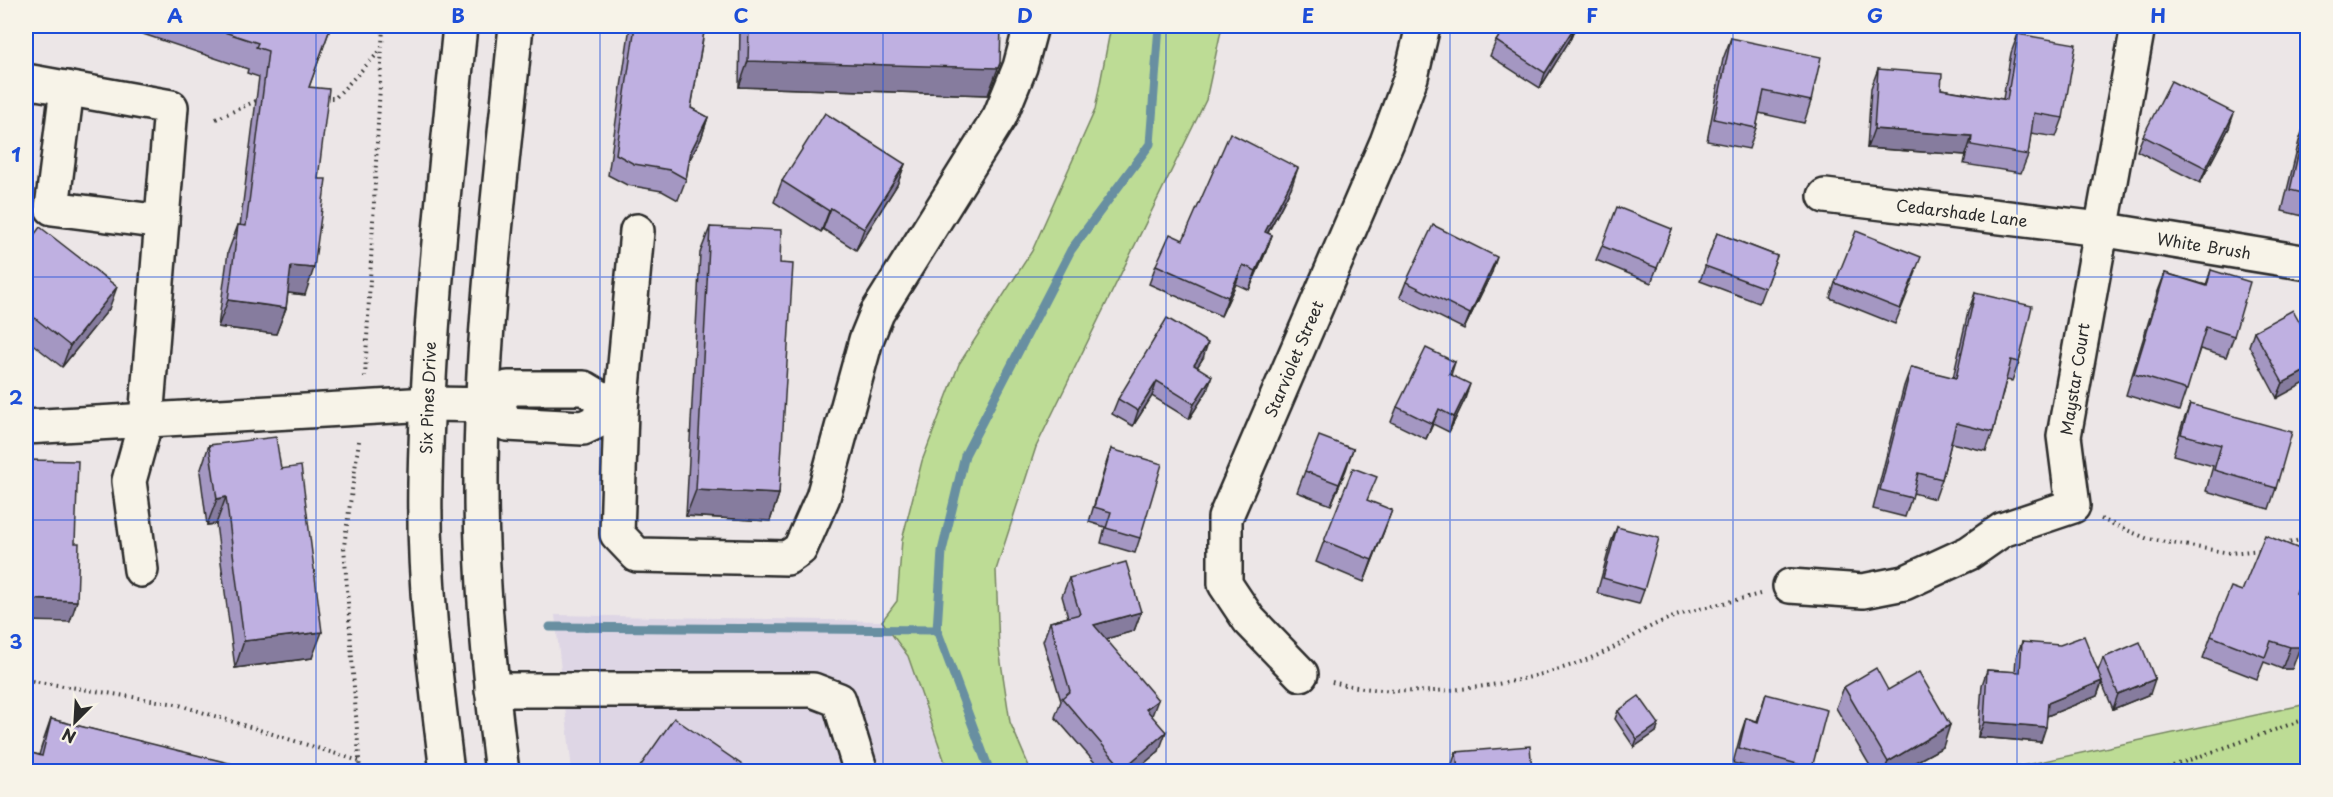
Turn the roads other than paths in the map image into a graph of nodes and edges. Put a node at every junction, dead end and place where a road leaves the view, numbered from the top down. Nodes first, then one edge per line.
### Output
1 (460, 26) edge
2 (516, 26) edge
3 (1031, 26) edge
4 (1423, 26) edge
5 (2138, 26) edge
6 (26, 81) edge
7 (67, 88) junction
8 (1825, 196) dead end
9 (162, 222) junction
10 (2100, 229) junction
11 (637, 231) dead end
12 (2307, 263) edge
13 (429, 404) junction
14 (491, 405) junction
15 (621, 410) junction
16 (146, 420) junction
17 (26, 427) edge
18 (141, 570) dead end
19 (1790, 586) road end
20 (1301, 674) road end
21 (492, 690) junction
22 (447, 771) edge
23 (502, 771) edge
24 (861, 771) edge

1 - 13 street, Six Pines Drive
2 - 14 street
3 - 15 street
4 - 20 street, Starviolet Street
5 - 10 street, Maystar Court
6 - 7 street
7 - 9 street
7 - 9 street
8 - 10 street, Cedarshade Lane
9 - 16 street
10 - 12 street, White Brush
10 - 19 street, Maystar Court
11 - 15 street
13 - 14 street
13 - 16 street
13 - 22 street, Six Pines Drive
14 - 15 street
14 - 21 street
16 - 17 street
16 - 18 street
21 - 23 street
21 - 24 street

